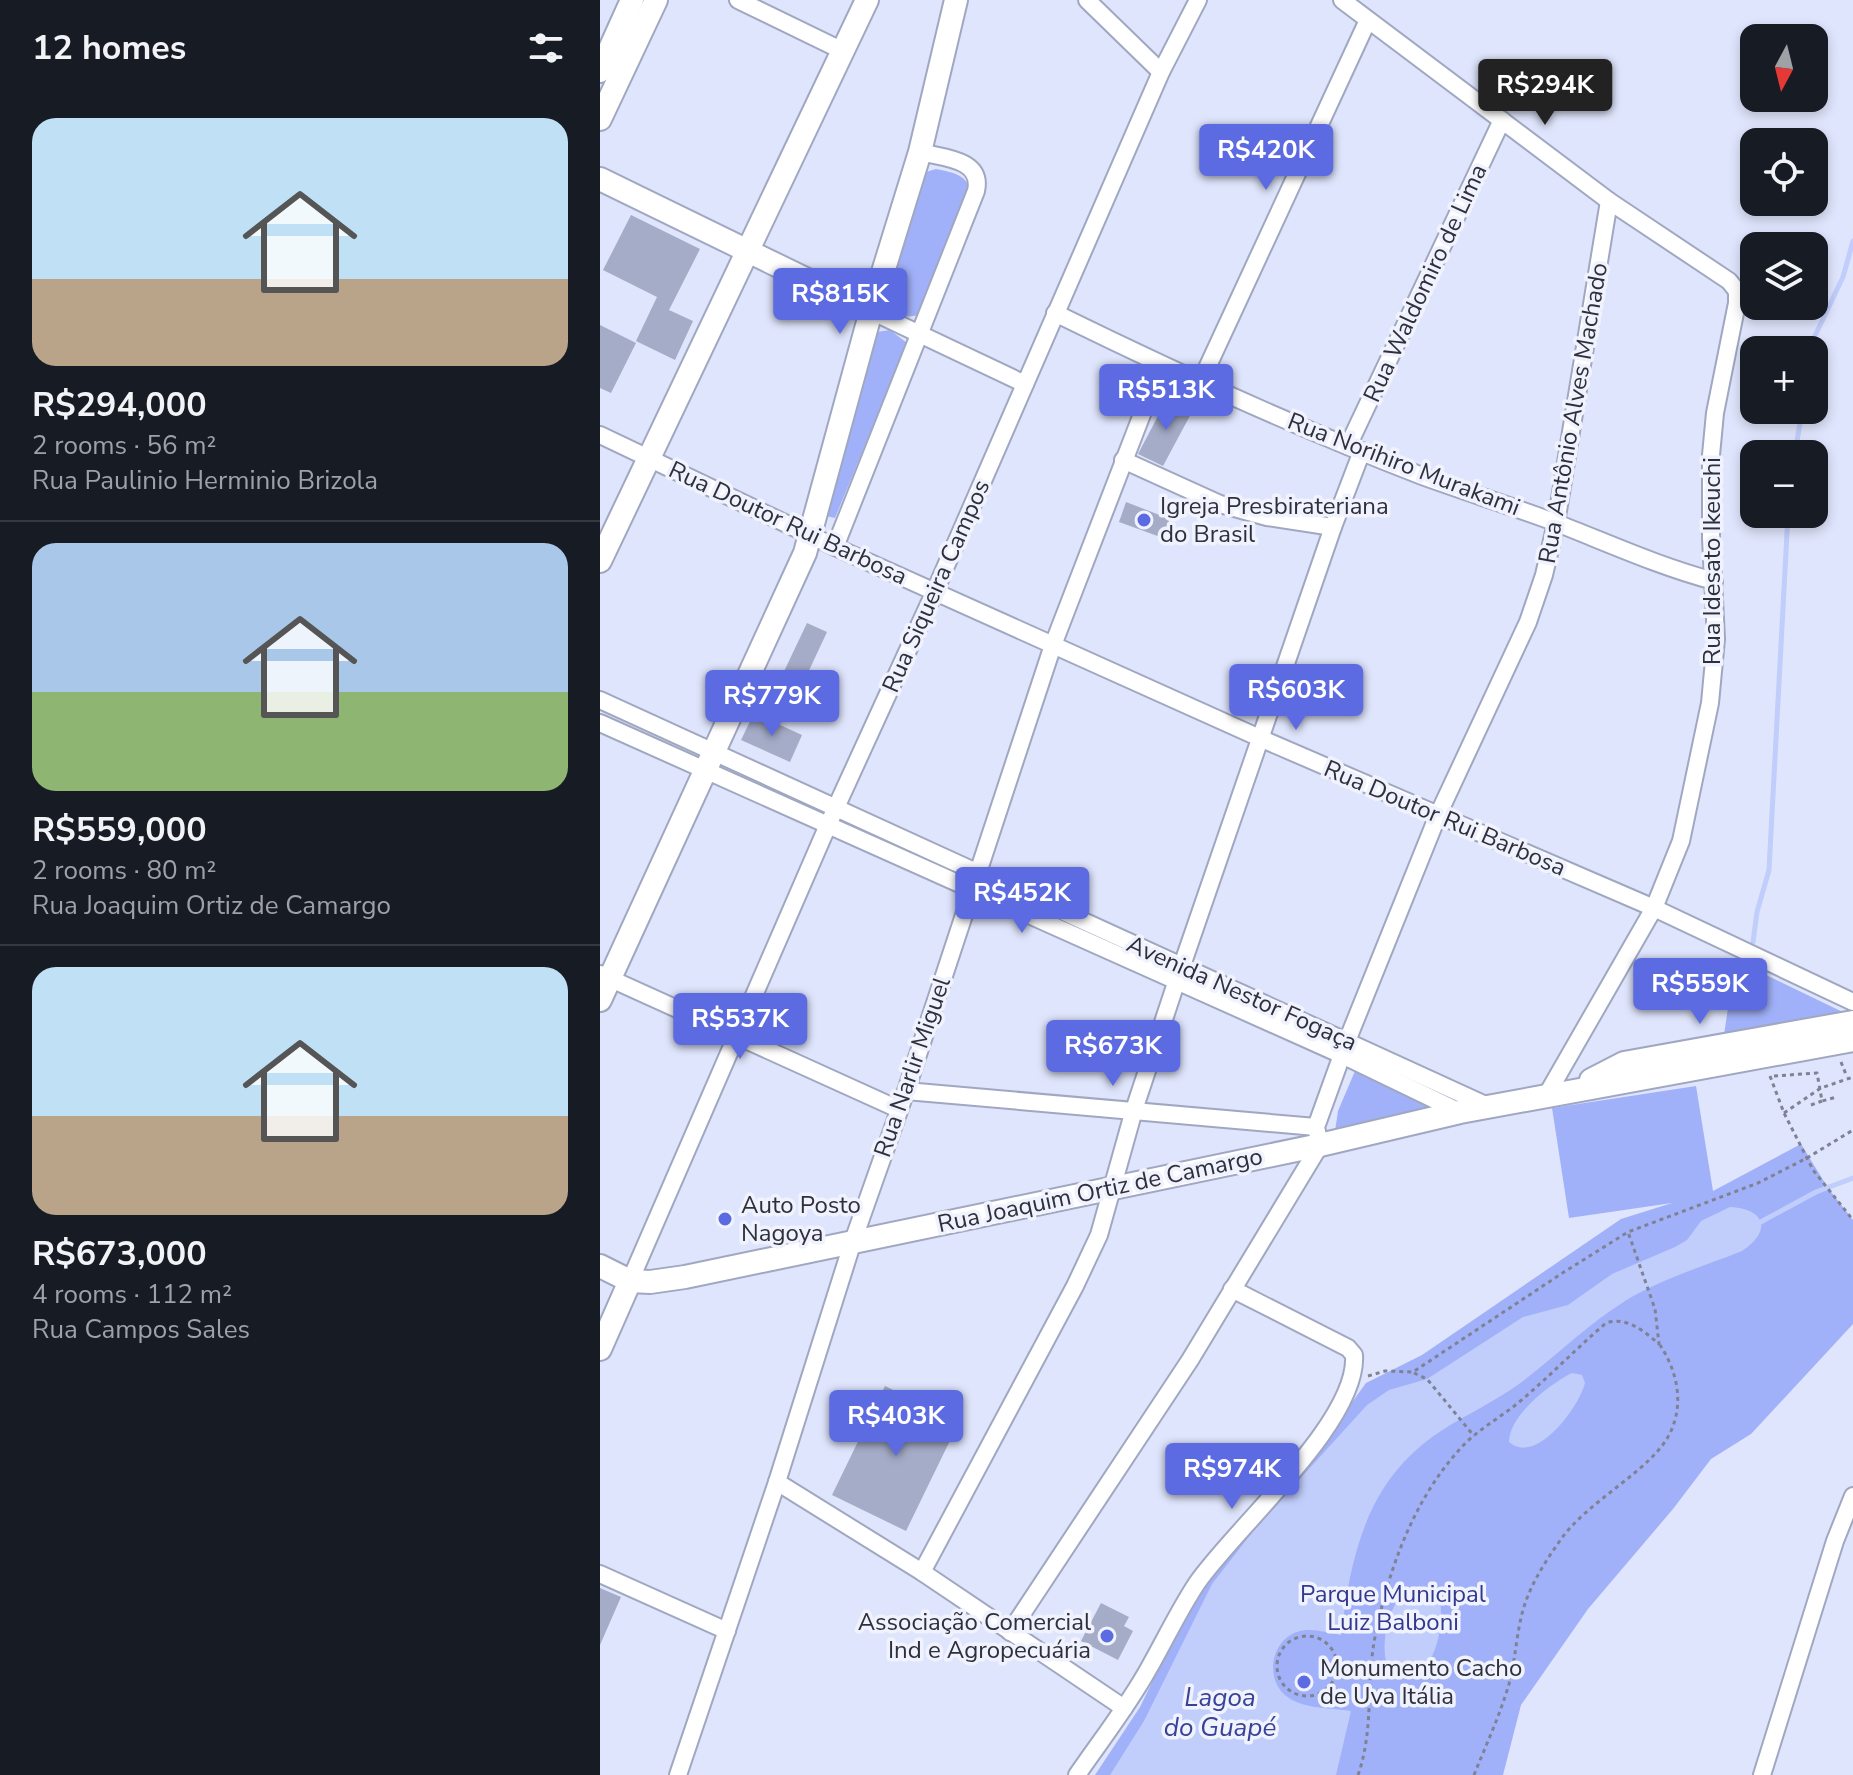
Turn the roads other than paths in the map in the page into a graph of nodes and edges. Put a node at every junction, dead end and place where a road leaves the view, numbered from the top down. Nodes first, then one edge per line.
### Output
1 (632, 0) edge
2 (656, 0) edge
3 (738, 0) edge
4 (867, 0) edge
5 (956, 0) edge
6 (1087, 0) edge
7 (1198, 0) edge
8 (1342, 0) edge
9 (1368, 20) junction
10 (843, 51) junction
11 (600, 71) edge
12 (1161, 72) junction
13 (606, 86) edge
14 (600, 119) edge
15 (1502, 120) junction
16 (920, 152) junction
17 (600, 179) edge
18 (1609, 201) junction
19 (749, 251) junction
20 (871, 311) junction
21 (1055, 313) junction
22 (919, 334) junction
23 (1161, 365) junction
24 (1201, 381) junction
25 (1025, 384) junction
26 (600, 435) edge
27 (1355, 449) junction
28 (649, 458) junction
29 (1123, 460) junction
30 (1556, 523) junction
31 (1333, 527) junction
32 (810, 535) junction
33 (835, 547) junction
34 (600, 561) edge
35 (1714, 581) junction
36 (935, 591) junction
37 (1053, 645) junction
38 (600, 700) edge
39 (600, 723) edge
40 (1262, 739) junction
41 (708, 760) junction
42 (836, 807) junction
43 (1438, 815) junction
44 (828, 825) junction
45 (977, 873) junction
46 (971, 890) junction
47 (1035, 900) junction
48 (1654, 908) junction
49 (1028, 915) junction
50 (1086, 932) junction
51 (1179, 975) junction
52 (605, 976) edge
53 (600, 1000) edge
54 (1853, 1002) edge
55 (1853, 1022) edge
56 (735, 1037) junction
57 (1853, 1040) edge
58 (1344, 1048) junction
59 (906, 1091) junction
60 (1569, 1092) junction
61 (1546, 1096) junction
62 (1490, 1107) junction
63 (898, 1109) junction
64 (1134, 1110) junction
65 (1460, 1112) junction
66 (1318, 1136) junction
67 (1114, 1187) junction
68 (853, 1241) junction
69 (600, 1266) edge
70 (630, 1281) junction
71 (1232, 1289) junction
72 (600, 1349) edge
73 (777, 1482) junction
74 (1853, 1496) edge
75 (922, 1572) junction
76 (600, 1574) edge
77 (727, 1631) junction
78 (1010, 1632) junction
79 (1124, 1708) junction
80 (678, 1775) edge
81 (1077, 1775) edge
82 (1762, 1775) edge

1 - 11 main road
2 - 13 main road
3 - 10 street
4 - 10 main road
5 - 16 main road
6 - 12 street
7 - 12 street, Rua Siqueira Campos
8 - 9 street
9 - 15 street
9 - 24 street
10 - 19 main road
12 - 21 street, Rua Siqueira Campos
13 - 14 main road
15 - 18 street
15 - 27 street, Rua Waldomiro de Lima
16 - 20 main road
16 - 22 street
17 - 19 main road
18 - 30 street, Rua Antônio Alves Machado
18 - 35 street, Rua Idesato Ikeuchi
19 - 20 main road
19 - 28 main road
20 - 22 street
20 - 32 main road
21 - 23 street, Rua Norihiro Murakami
21 - 25 street, Rua Siqueira Campos
22 - 25 street
22 - 33 street
23 - 24 street, Rua Norihiro Murakami
23 - 29 street, Rua Narlir Miguel
24 - 27 street, Rua Norihiro Murakami
25 - 36 street, Rua Siqueira Campos
26 - 28 street, Rua Doutor Rui Barbosa
27 - 30 street, Rua Norihiro Murakami
27 - 31 street, Rua Waldomiro de Lima
28 - 32 street, Rua Doutor Rui Barbosa
28 - 34 main road
29 - 31 street
29 - 37 street, Rua Narlir Miguel
30 - 35 street, Rua Norihiro Murakami
30 - 43 street, Rua Antônio Alves Machado
31 - 40 street, Rua Waldomiro de Lima
32 - 33 street, Rua Doutor Rui Barbosa
32 - 41 main road
33 - 36 street, Rua Doutor Rui Barbosa
35 - 48 street, Rua Idesato Ikeuchi
36 - 37 street, Rua Doutor Rui Barbosa
36 - 42 street, Rua Siqueira Campos
37 - 40 street, Rua Doutor Rui Barbosa
37 - 45 street, Rua Narlir Miguel
38 - 41 street, Avenida Nestor Fogaça
39 - 41 street, Avenida Nestor Fogaça
40 - 43 street, Rua Doutor Rui Barbosa
40 - 51 street, Rua Waldomiro de Lima
41 - 42 street, Avenida Nestor Fogaça
41 - 44 street, Avenida Nestor Fogaça
41 - 52 main road
42 - 44 street, Rua Siqueira Campos
42 - 45 street, Avenida Nestor Fogaça
43 - 48 street, Rua Doutor Rui Barbosa
43 - 58 street, Rua Antônio Alves Machado
44 - 46 street, Avenida Nestor Fogaça
44 - 56 street, Rua Siqueira Campos
45 - 46 street, Rua Narlir Miguel
45 - 47 street, Avenida Nestor Fogaça
46 - 49 street, Avenida Nestor Fogaça
46 - 59 street, Rua Narlir Miguel
47 - 49 street
47 - 50 street, Avenida Nestor Fogaça
48 - 54 street, Rua Doutor Rui Barbosa
48 - 61 street, Rua Idesato Ikeuchi
49 - 50 street, Avenida Nestor Fogaça
50 - 51 street, Avenida Nestor Fogaça
51 - 58 street, Avenida Nestor Fogaça
51 - 64 street, Rua Waldomiro de Lima
52 - 53 main road
52 - 56 street
55 - 60 main road, Rua Joaquim Ortiz de Camargo
56 - 63 street
56 - 70 street, Rua Siqueira Campos
57 - 60 main road, Rua Joaquim Ortiz de Camargo
58 - 62 street, Avenida Nestor Fogaça
58 - 65 street, Avenida Nestor Fogaça
58 - 66 street, Rua Antônio Alves Machado
59 - 63 street, Rua Narlir Miguel
59 - 64 street
60 - 61 main road, Rua Joaquim Ortiz de Camargo
61 - 62 main road, Rua Joaquim Ortiz de Camargo
62 - 65 main road, Rua Joaquim Ortiz de Camargo
63 - 68 street, Rua Narlir Miguel
64 - 66 street
64 - 67 street, Rua Waldomiro de Lima
65 - 66 main road, Rua Joaquim Ortiz de Camargo
66 - 67 main road, Rua Joaquim Ortiz de Camargo
66 - 71 street, Rua Antônio Alves Machado
67 - 68 main road, Rua Joaquim Ortiz de Camargo
67 - 75 street, Rua Waldomiro de Lima
68 - 70 main road, Rua Joaquim Ortiz de Camargo
68 - 73 street, Rua Narlir Miguel
69 - 70 main road
70 - 72 main road, Rua Siqueira Campos
71 - 78 street, Rua Antônio Alves Machado
71 - 79 street
73 - 75 street
73 - 77 street, Rua Narlir Miguel
74 - 82 street
75 - 78 street
76 - 77 street
77 - 80 street, Rua Narlir Miguel
78 - 79 street
79 - 81 street

